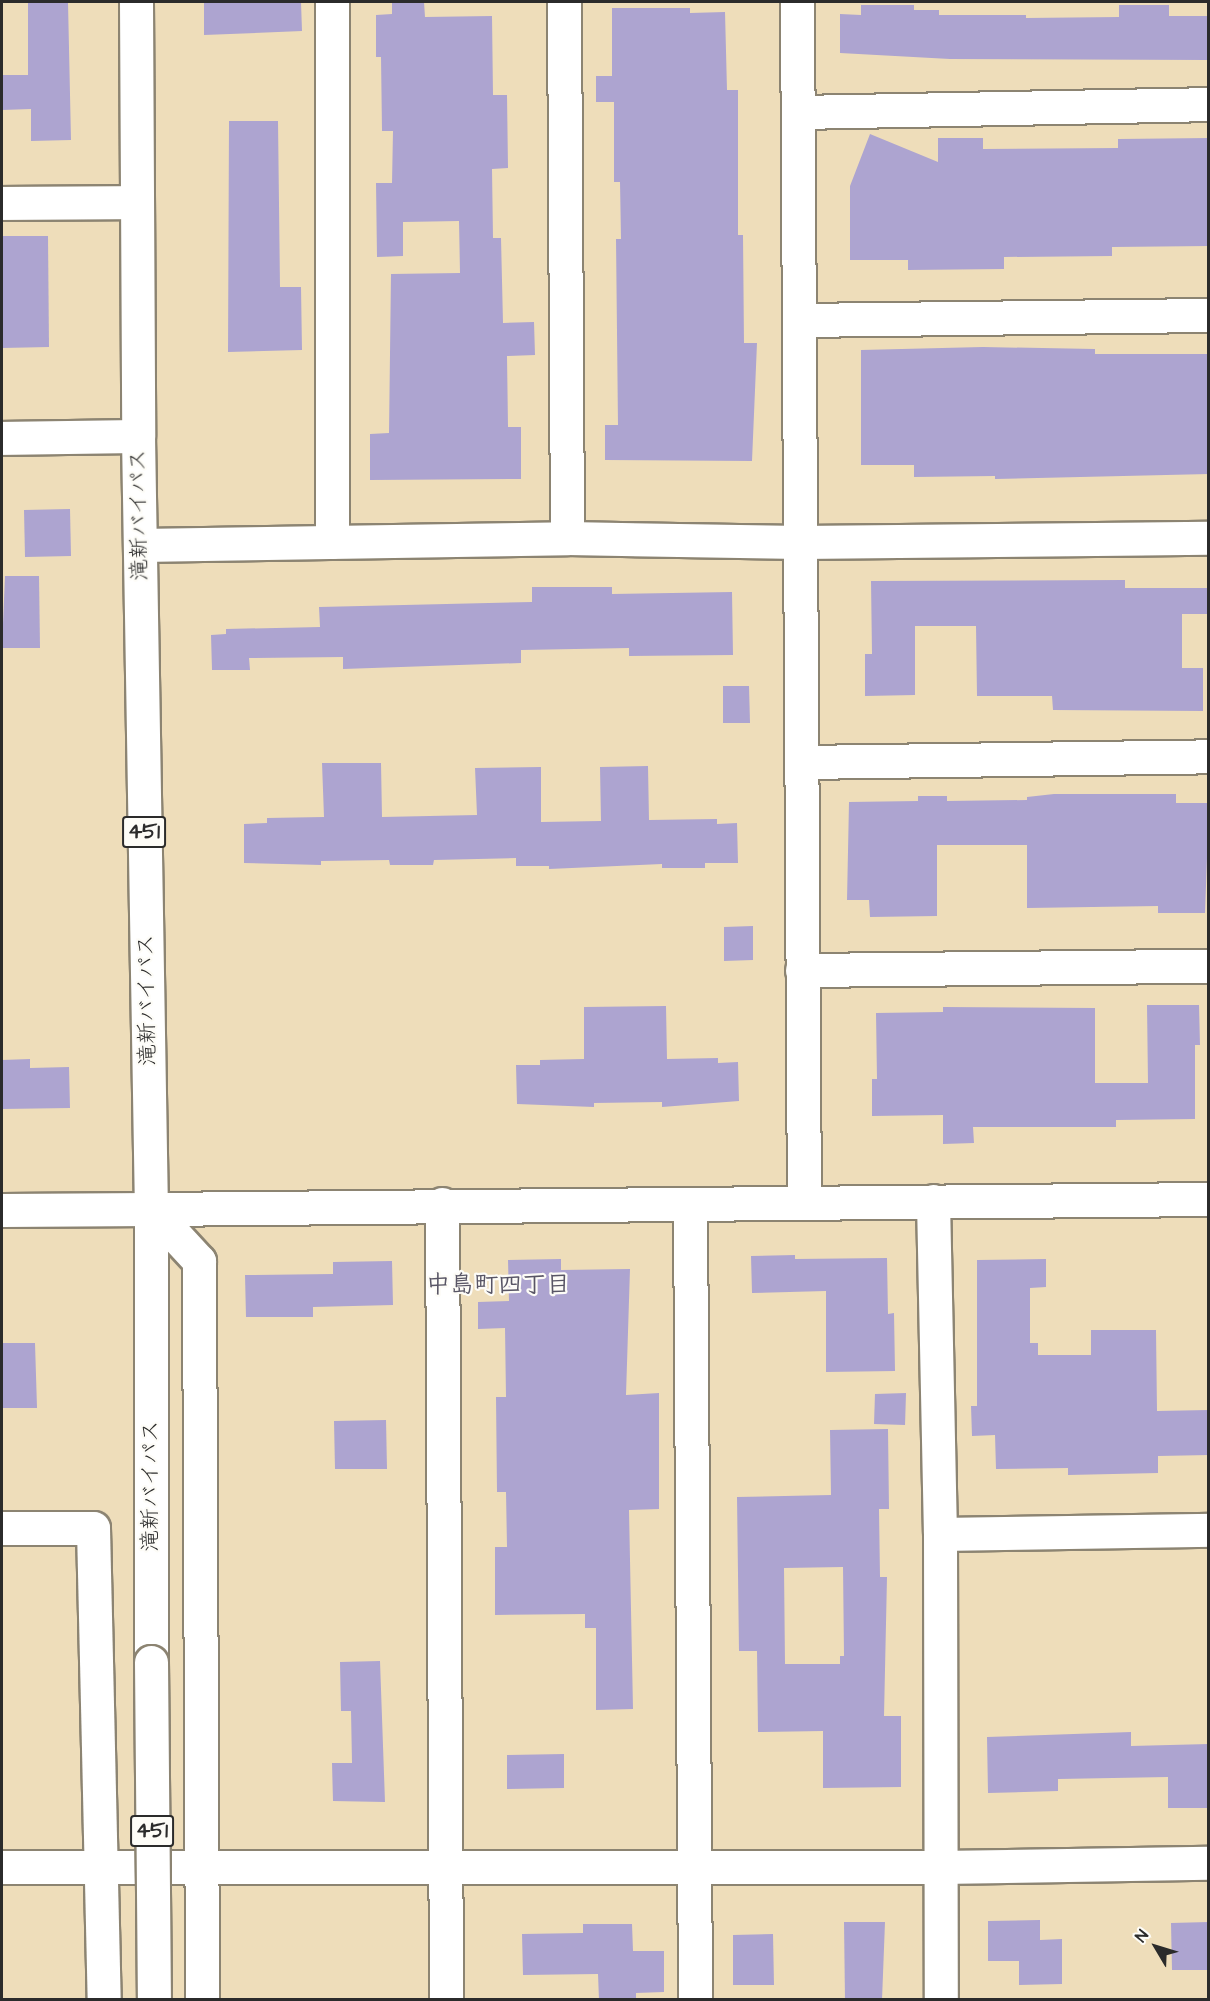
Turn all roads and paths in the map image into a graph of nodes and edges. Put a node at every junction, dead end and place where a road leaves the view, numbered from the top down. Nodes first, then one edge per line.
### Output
1 (136, 2) edge
2 (332, 2) edge
3 (564, 2) edge
4 (797, 2) edge
5 (1209, 104) edge
6 (798, 112) junction
7 (2, 202) edge
8 (136, 202) junction
9 (1209, 315) edge
10 (799, 320) junction
11 (138, 436) junction
12 (2, 438) edge
13 (567, 538) junction
14 (1209, 538) edge
15 (333, 542) junction
16 (800, 542) junction
17 (140, 545) junction
18 (1209, 756) edge
19 (802, 762) junction
20 (1209, 966) edge
21 (802, 970) junction
22 (1209, 1199) edge
23 (933, 1201) junction
24 (804, 1202) junction
25 (442, 1204) junction
26 (690, 1204) junction
27 (151, 1209) junction
28 (2, 1210) edge
29 (2, 1528) edge
30 (1209, 1530) edge
31 (940, 1534) junction
32 (1209, 1863) edge
33 (443, 1866) junction
34 (2, 1867) edge
35 (102, 1867) junction
36 (201, 1867) junction
37 (939, 1867) junction
38 (694, 1868) junction
39 (104, 2000) edge
40 (154, 2000) edge
41 (202, 2000) edge
42 (446, 2000) edge
43 (695, 2000) edge
44 (941, 2000) edge

1 - 8 main road, 滝新バイパス / 451
2 - 15 main road
3 - 13 main road
4 - 6 main road
5 - 6 main road
6 - 10 main road
7 - 8 main road
8 - 11 main road, 滝新バイパス / 451
9 - 10 main road
10 - 16 main road
11 - 12 main road
11 - 17 main road, 滝新バイパス / 451
13 - 15 main road
13 - 16 main road
14 - 16 main road
15 - 17 main road
16 - 19 main road
17 - 27 main road, 滝新バイパス / 451
18 - 19 main road
19 - 21 main road
20 - 21 main road
21 - 24 main road
22 - 23 main road
23 - 24 main road
23 - 31 main road
24 - 26 main road
25 - 26 main road
25 - 27 main road
25 - 33 main road
26 - 38 main road
27 - 28 main road
27 - 36 main road
27 - 40 main road, 滝新バイパス / 451, bridge
29 - 35 main road
30 - 31 main road
31 - 37 main road
32 - 37 main road
33 - 36 main road
33 - 38 main road
33 - 42 main road
34 - 35 main road
35 - 36 main road
35 - 39 main road
36 - 41 main road
37 - 38 main road
37 - 44 main road
38 - 43 main road

